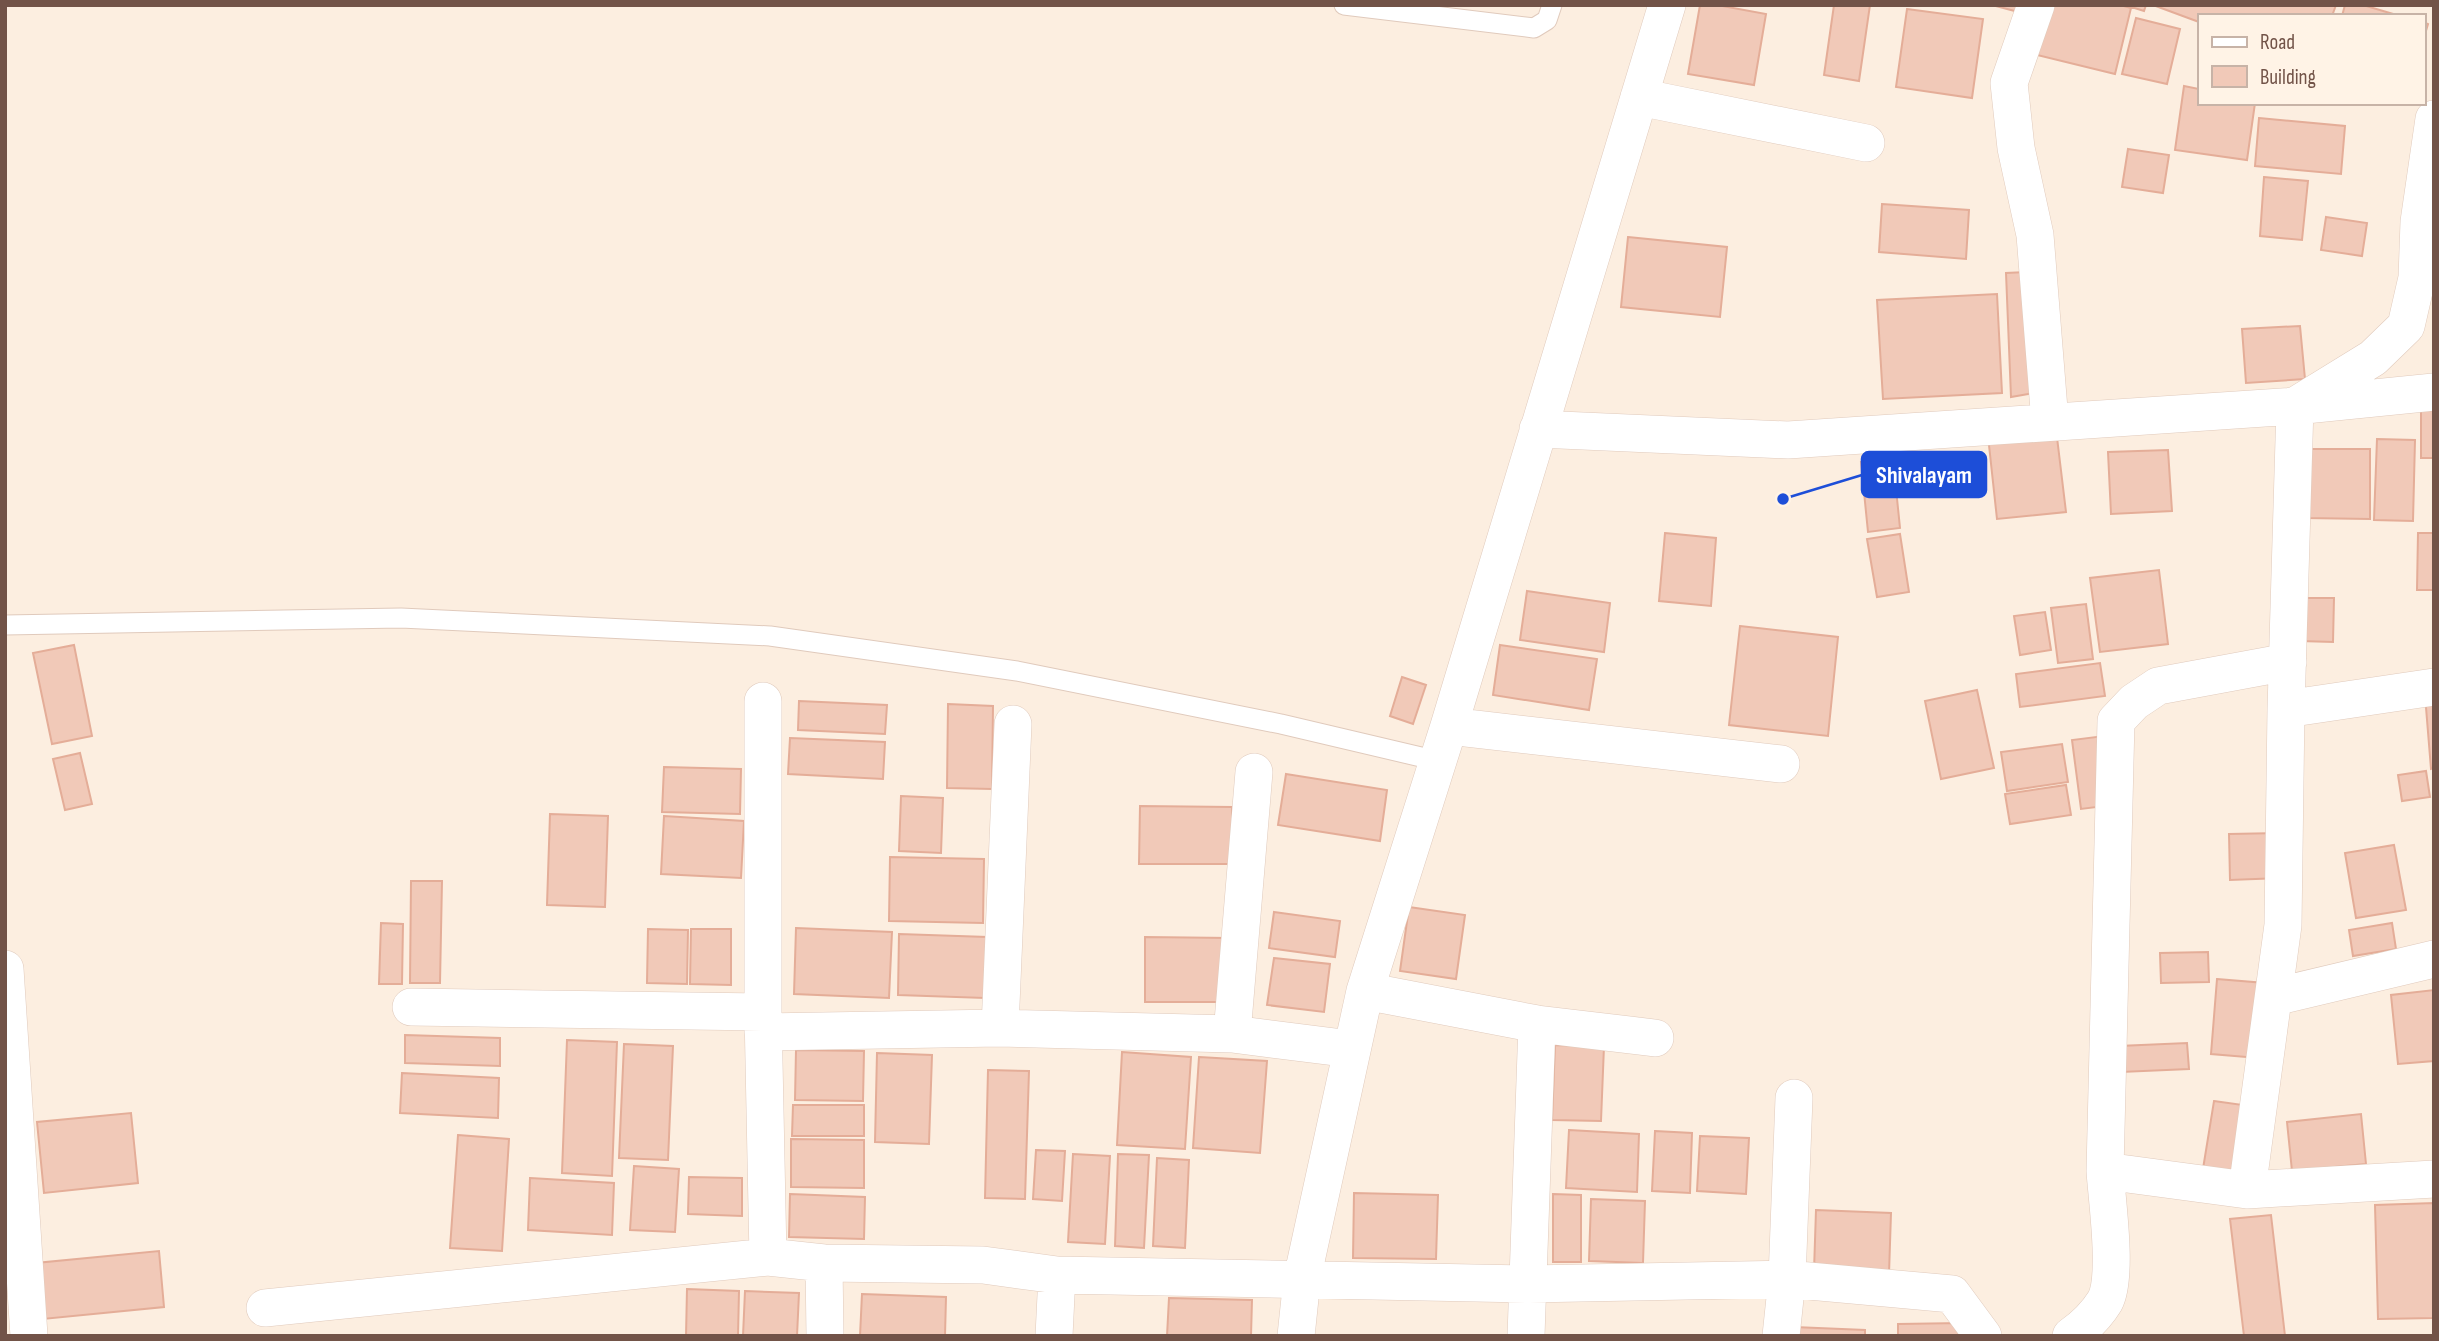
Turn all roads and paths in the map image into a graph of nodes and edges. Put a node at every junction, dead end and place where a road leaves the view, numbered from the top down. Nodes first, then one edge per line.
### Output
1 (1344, 5) edge
2 (1552, 5) edge
3 (1667, 5) edge
4 (2036, 5) edge
5 (1639, 97) junction
6 (2434, 119) edge
7 (1866, 143) dead end
8 (2434, 392) edge
9 (2295, 406) junction
10 (2050, 422) junction
11 (1538, 429) junction
12 (5, 625) edge
13 (2288, 662) junction
14 (2434, 688) edge
15 (763, 701) dead end
16 (2286, 709) junction
17 (1013, 724) dead end
18 (1449, 726) junction
19 (1438, 761) junction
20 (1781, 764) dead end
21 (1254, 772) dead end
22 (2434, 958) edge
23 (5, 969) edge
24 (1365, 991) junction
25 (2274, 997) junction
26 (411, 1007) dead end
27 (763, 1022) junction
28 (1537, 1024) junction
29 (1000, 1028) junction
30 (1232, 1034) junction
31 (1655, 1038) dead end
32 (1351, 1049) junction
33 (9, 1063) edge
34 (1794, 1098) dead end
35 (2105, 1171) junction
36 (2434, 1179) edge
37 (2247, 1190) junction
38 (768, 1257) junction
39 (824, 1263) junction
40 (1057, 1275) junction
41 (1302, 1279) junction
42 (1787, 1279) junction
43 (1529, 1284) junction
44 (265, 1308) dead end
45 (21, 1332) edge
46 (825, 1336) edge
47 (1054, 1336) edge
48 (1296, 1336) edge
49 (1526, 1336) edge
50 (1781, 1336) edge
51 (1983, 1336) edge
52 (2071, 1336) edge

1 - 2 lane
3 - 5 street
4 - 10 street
5 - 7 street
5 - 11 street
6 - 9 street
8 - 9 street
9 - 10 street
9 - 13 street
10 - 11 street
11 - 18 street
12 - 19 lane
13 - 16 street
13 - 35 street
14 - 16 street
15 - 27 street
16 - 25 street
17 - 29 street
18 - 19 street
18 - 20 street
19 - 24 street
21 - 30 street
22 - 25 street
23 - 33 street
24 - 28 street
24 - 32 street
25 - 37 street
26 - 27 street
27 - 29 street
27 - 38 street
28 - 31 street
28 - 43 street
29 - 30 street
30 - 32 street
32 - 41 street
33 - 45 street
34 - 42 street
35 - 37 street
35 - 52 street
36 - 37 street
38 - 39 street
38 - 44 street
39 - 40 street
39 - 46 street
40 - 41 street
40 - 47 street
41 - 43 street
41 - 48 street
42 - 43 street
42 - 50 street
42 - 51 street
43 - 49 street

